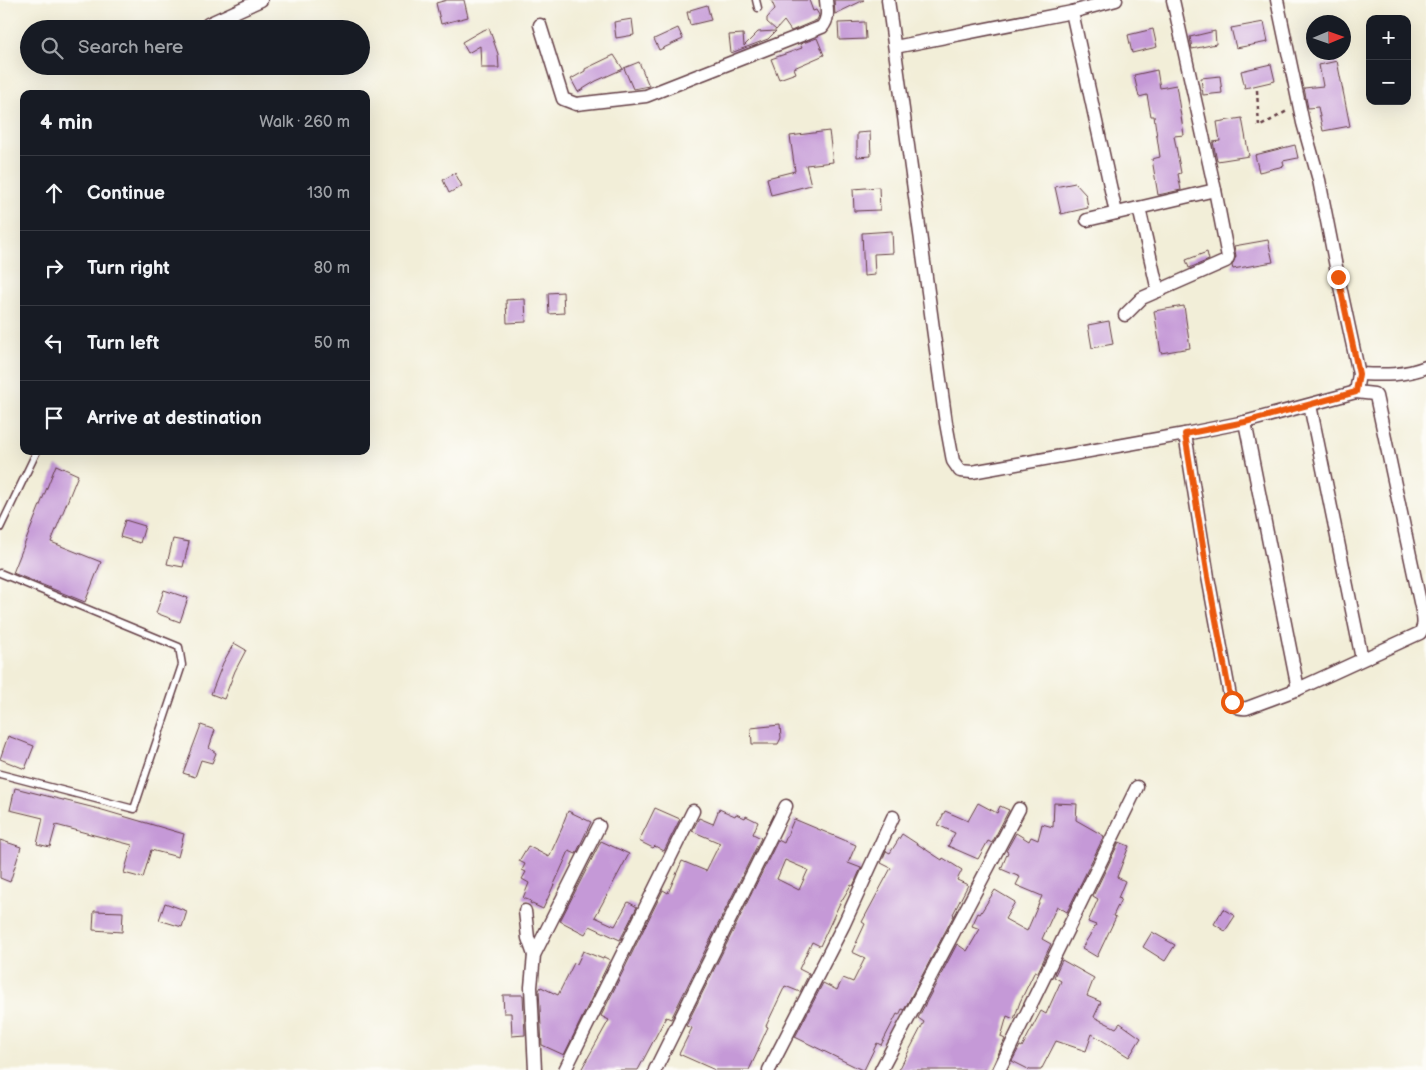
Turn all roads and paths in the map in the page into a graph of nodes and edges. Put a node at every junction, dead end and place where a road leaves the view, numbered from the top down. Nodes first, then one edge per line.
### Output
1 (756, 0) edge
2 (826, 0) edge
3 (888, 0) edge
4 (1116, 0) edge
5 (1173, 0) edge
6 (1277, 0) edge
7 (256, 1) edge
8 (758, 8) dead end
9 (1072, 12) junction
10 (216, 20) edge
11 (540, 25) dead end
12 (895, 47) junction
13 (1256, 90) dead end
14 (1299, 104) junction
15 (1215, 190) junction
16 (1139, 208) junction
17 (1116, 213) junction
18 (1087, 220) dead end
19 (1158, 291) junction
20 (1125, 315) dead end
21 (1426, 367) edge
22 (1359, 374) junction
23 (1356, 392) junction
24 (1310, 405) junction
25 (1245, 422) junction
26 (1185, 434) junction
27 (35, 455) edge
28 (0, 528) edge
29 (0, 573) edge
30 (1362, 659) junction
31 (1298, 689) junction
32 (0, 774) edge
33 (1137, 787) dead end
34 (786, 806) dead end
35 (1019, 809) dead end
36 (693, 812) dead end
37 (893, 817) dead end
38 (599, 826) dead end
39 (525, 911) dead end
40 (534, 955) junction
41 (535, 1070) edge
42 (565, 1070) edge
43 (655, 1070) edge
44 (769, 1070) edge
45 (881, 1070) edge
46 (999, 1070) edge

1 - 8 lane
2 - 11 street
3 - 12 street
4 - 9 street
5 - 15 street
6 - 14 street
7 - 10 street
9 - 12 street
9 - 17 street
12 - 26 street
13 - 14 path
14 - 22 street
15 - 16 street
15 - 19 street
16 - 17 street
16 - 19 street
17 - 18 street
19 - 20 street
21 - 22 street
22 - 23 street
23 - 24 street
23 - 30 street
24 - 25 street
24 - 30 street
25 - 26 street
25 - 31 street
26 - 31 street
27 - 28 lane
29 - 32 lane
30 - 31 street
33 - 46 street
34 - 43 street
35 - 45 street
36 - 42 street
37 - 44 street
38 - 40 street
39 - 40 street
40 - 41 street

